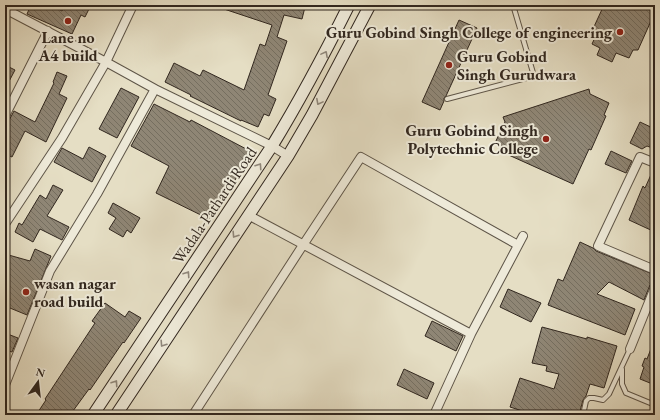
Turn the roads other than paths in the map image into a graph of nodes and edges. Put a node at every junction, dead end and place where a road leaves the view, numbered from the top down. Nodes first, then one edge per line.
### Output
1 (133, 5) edge
2 (349, 5) edge
3 (370, 5) edge
4 (513, 5) edge
5 (5, 9) edge
6 (48, 31) junction
7 (106, 62) junction
8 (155, 89) junction
9 (447, 99) dead end
10 (5, 116) edge
11 (272, 146) junction
12 (288, 156) junction
13 (655, 163) edge
14 (248, 215) junction
15 (5, 224) edge
16 (523, 236) dead end
17 (303, 244) junction
18 (518, 245) junction
19 (655, 270) edge
20 (655, 287) edge
21 (471, 334) junction
22 (630, 349) joint
23 (622, 367) junction
24 (5, 385) edge
25 (655, 405) edge
26 (93, 415) edge
27 (116, 415) edge
28 (193, 415) edge
29 (434, 415) edge
30 (583, 415) edge

1 - 7 street
11 -> 2 main road, Wadala-Pathardi Road
3 -> 12 main road
4 - 9 lane
5 - 6 street
6 - 7 street
6 - 10 street
7 - 8 street
7 - 15 street
8 - 11 street
8 - 24 street
11 - 12 street
26 -> 11 main road, Wadala-Pathardi Road
12 - 14 main road
13 - 19 street
14 - 17 street
14 -> 27 main road
16 - 18 street
17 - 18 street
17 - 21 street
17 - 28 street
18 - 21 street
20 - 22 street
21 - 29 street
22 - 23 lane
23 - 25 lane
23 - 30 lane

